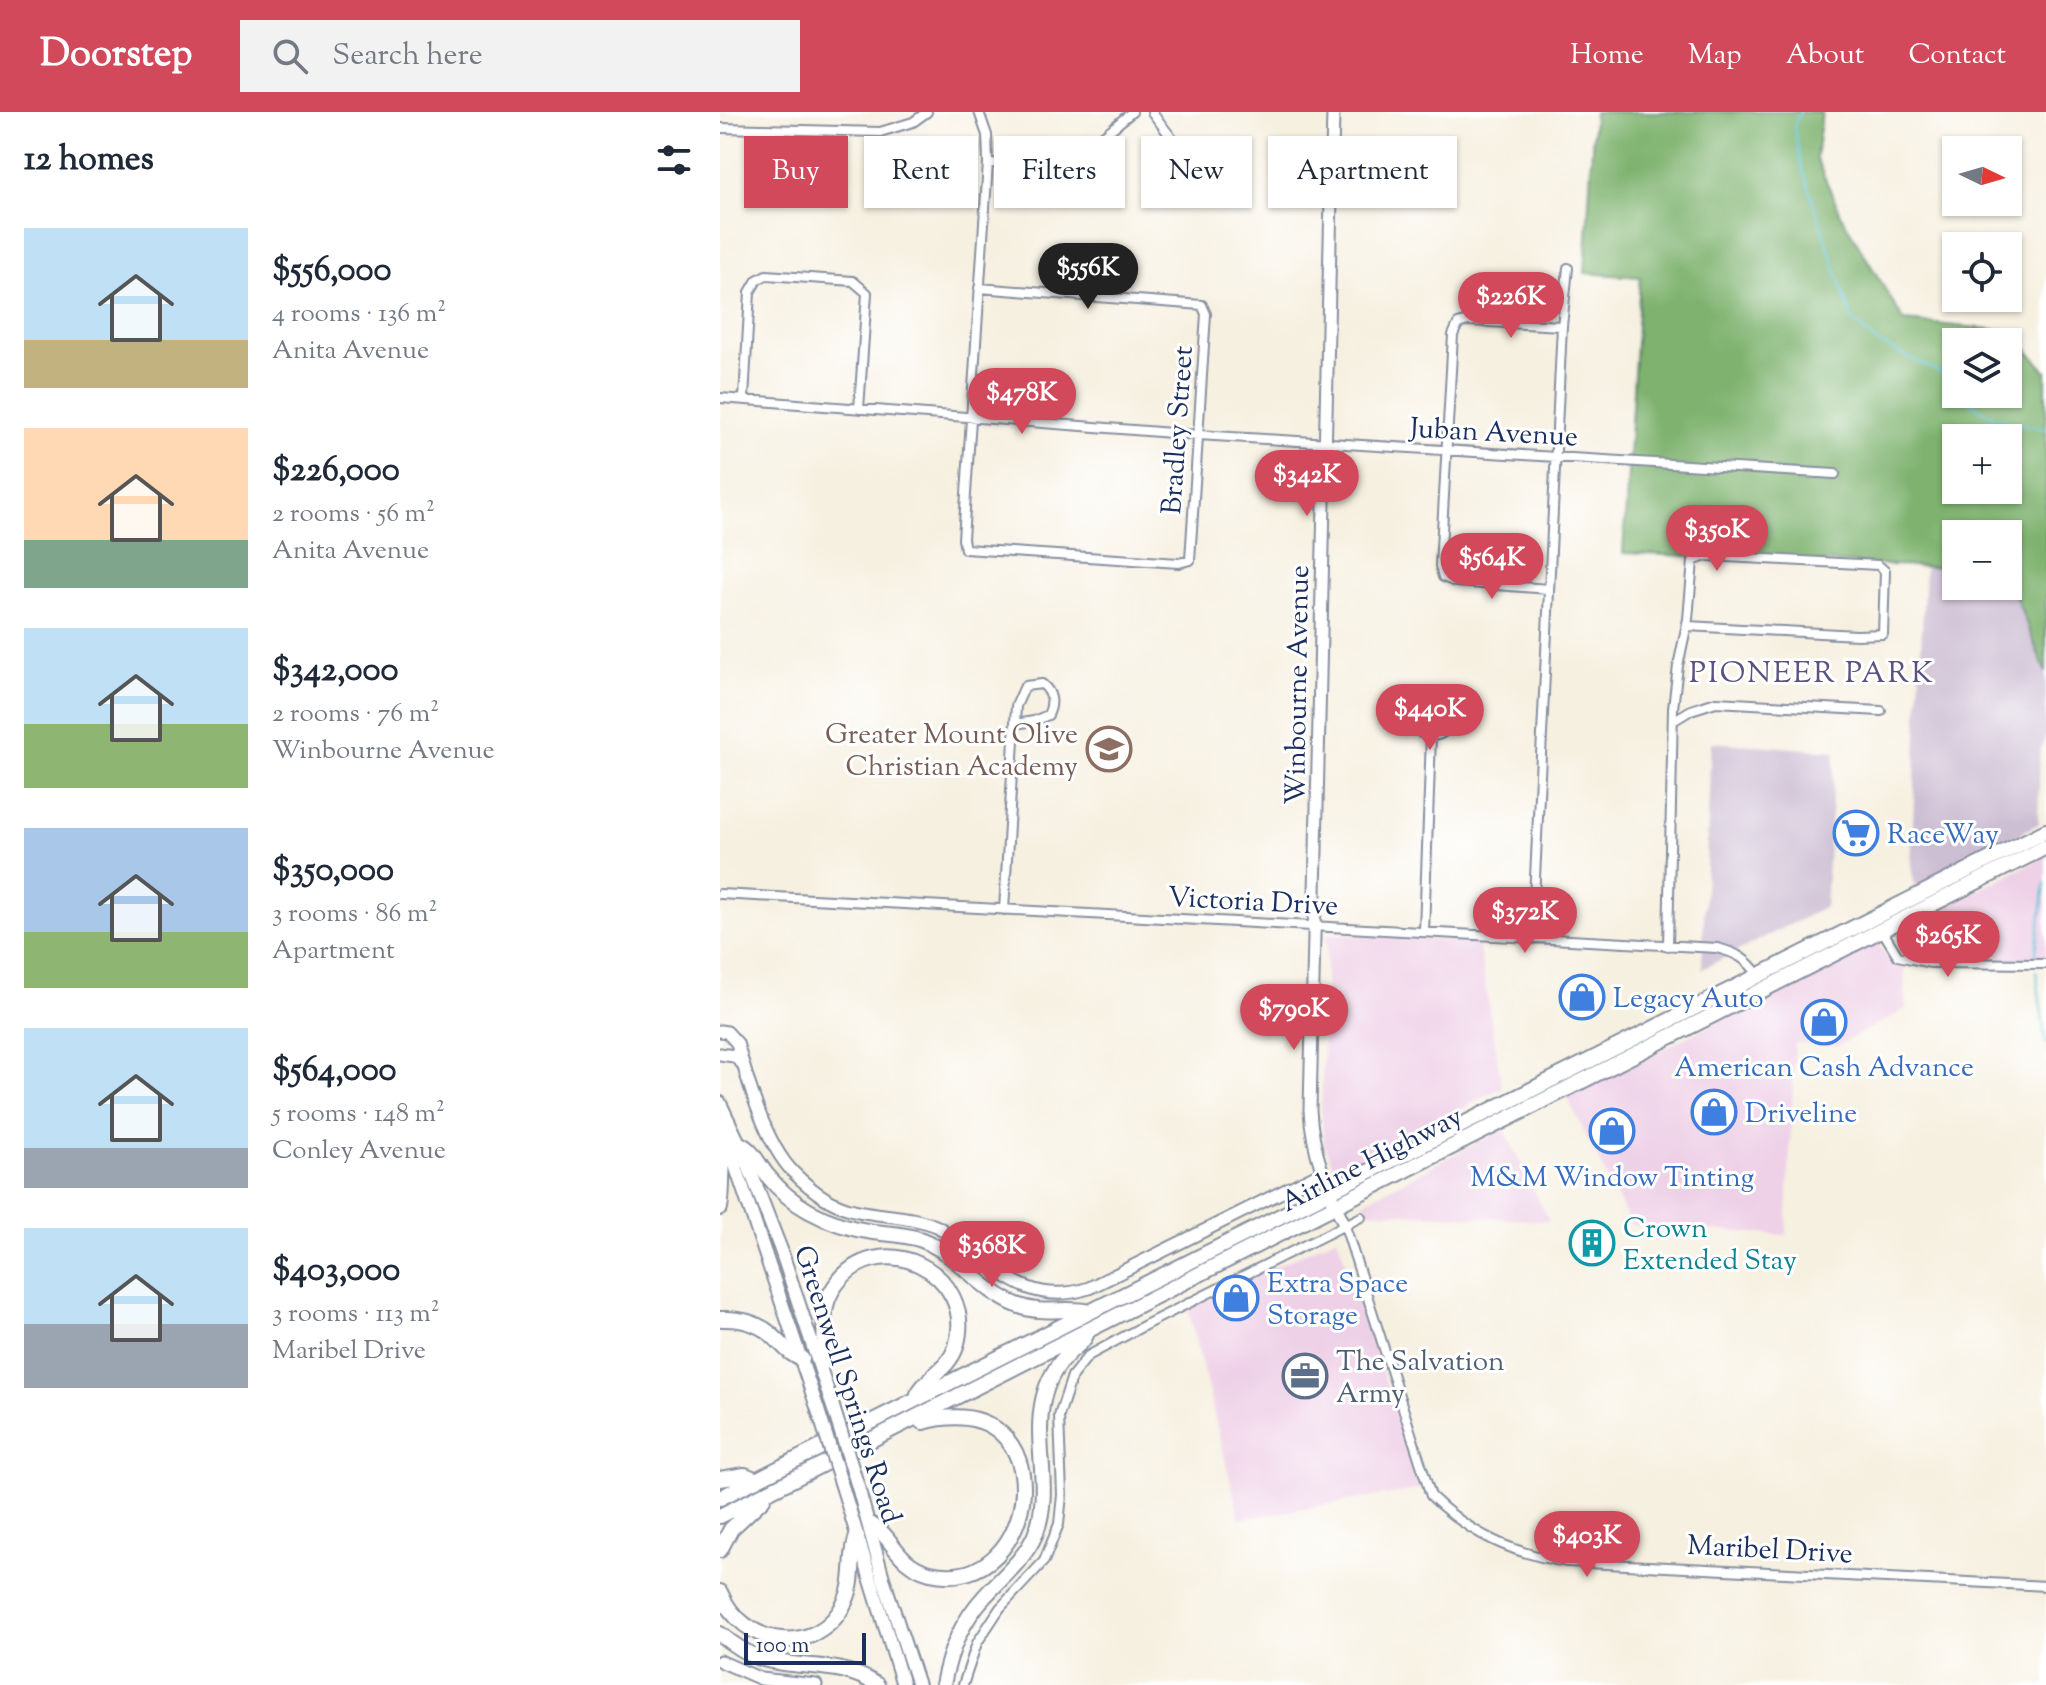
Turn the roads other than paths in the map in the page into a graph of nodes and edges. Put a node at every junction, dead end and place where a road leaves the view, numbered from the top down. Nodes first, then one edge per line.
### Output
1 (927, 112) edge
2 (979, 112) edge
3 (1132, 112) edge
4 (1152, 112) edge
5 (1333, 112) edge
6 (720, 128) edge
7 (1170, 136) edge
8 (1189, 161) joint
9 (988, 163) junction
10 (1568, 268) dead end
11 (979, 288) junction
12 (1562, 326) junction
13 (720, 398) edge
14 (744, 399) junction
15 (859, 409) junction
16 (971, 416) junction
17 (1198, 435) junction
18 (1326, 443) junction
19 (1445, 451) junction
20 (1557, 457) junction
21 (1835, 474) dead end
22 (1549, 589) junction
23 (1687, 626) junction
24 (1881, 711) dead end
25 (1673, 721) junction
26 (1015, 724) junction
27 (1431, 736) junction
28 (2046, 831) edge
29 (2046, 847) edge
30 (2016, 854) junction
31 (720, 894) edge
32 (1004, 910) junction
33 (1880, 922) junction
34 (1315, 925) junction
35 (1424, 931) junction
36 (1532, 939) junction
37 (1668, 946) junction
38 (2046, 964) edge
39 (1762, 982) junction
40 (720, 1031) edge
41 (720, 1054) edge
42 (742, 1063) junction
43 (1539, 1094) junction
44 (720, 1102) edge
45 (720, 1122) edge
46 (733, 1141) junction
47 (1322, 1172) junction
48 (1329, 1191) junction
49 (1335, 1206) junction
50 (720, 1208) edge
51 (1361, 1217) dead end
52 (1345, 1226) junction
53 (1090, 1312) junction
54 (720, 1319) edge
55 (1088, 1330) junction
56 (802, 1359) junction
57 (821, 1366) junction
58 (916, 1399) junction
59 (915, 1417) junction
60 (720, 1479) edge
61 (761, 1486) junction
62 (720, 1498) edge
63 (720, 1516) edge
64 (870, 1524) junction
65 (857, 1536) junction
66 (720, 1550) edge
67 (2046, 1586) edge
68 (720, 1592) edge
69 (720, 1634) edge
70 (720, 1661) edge
71 (816, 1685) edge
72 (877, 1685) edge
73 (903, 1685) edge
74 (918, 1685) edge
75 (943, 1685) edge
76 (963, 1685) edge

1 - 6 street
2 - 9 street
3 - 9 street
4 - 7 street
5 - 18 street, Winbourne Avenue
8 - 8 street
9 - 11 street
10 - 12 street
11 - 16 street
11 - 17 street, Bradley Street
12 - 19 street
12 - 20 street
13 - 14 street, Juban Avenue
14 - 15 street, Juban Avenue
14 - 15 street
15 - 16 street, Juban Avenue
16 - 17 street, Juban Avenue
16 - 17 street, Bradley Street
17 - 18 street, Juban Avenue
18 - 19 street, Juban Avenue
18 - 34 street, Winbourne Avenue
19 - 20 street, Juban Avenue
19 - 22 street
20 - 21 street, Juban Avenue
20 - 22 street
22 - 36 street
23 - 23 street
23 - 25 street
24 - 25 street
25 - 37 street
26 - 26 street
26 - 32 street
27 - 27 street
27 - 35 street
28 - 30 highway, Airline Highway
29 - 30 highway, Airline Highway
30 - 33 highway, Airline Highway
31 - 32 street, Victoria Drive
32 - 34 street, Victoria Drive
33 - 38 street
33 - 39 highway, Airline Highway
34 - 35 street, Victoria Drive
34 - 47 street, Winbourne Avenue
35 - 36 street, Victoria Drive
36 - 37 street, Victoria Drive
37 - 39 street, Victoria Drive
39 - 43 highway, Airline Highway
40 - 42 street
41 - 42 street
42 - 47 street
43 - 48 highway, Airline Highway
43 - 49 highway, Airline Highway
44 - 46 street, Greenwell Springs Road
45 - 46 street, Greenwell Springs Road
46 - 50 highway
46 - 53 highway
46 - 56 main road, Greenwell Springs Road
46 - 57 main road, Greenwell Springs Road
47 - 48 street, Winbourne Avenue
48 - 49 street, Winbourne Avenue
48 - 53 highway, Airline Highway
49 - 52 street, Maribel Drive
49 - 55 highway, Airline Highway
51 - 52 street, Airline Highway
52 - 67 street, Maribel Drive
52 - 76 street, Airline Highway
53 - 58 highway, Airline Highway
54 - 56 highway
55 - 59 highway, Airline Highway
55 - 75 highway
56 - 65 main road, Greenwell Springs Road, bridge
57 - 58 highway
57 - 64 main road, Greenwell Springs Road, bridge
58 - 61 highway, Airline Highway
59 - 61 highway, Airline Highway
59 - 64 highway
60 - 61 highway
61 - 62 highway, Airline Highway
61 - 63 highway, Airline Highway
61 - 66 highway
64 - 74 main road, Greenwell Springs Road
65 - 68 highway
65 - 73 main road, Greenwell Springs Road
69 - 72 highway
70 - 71 street

